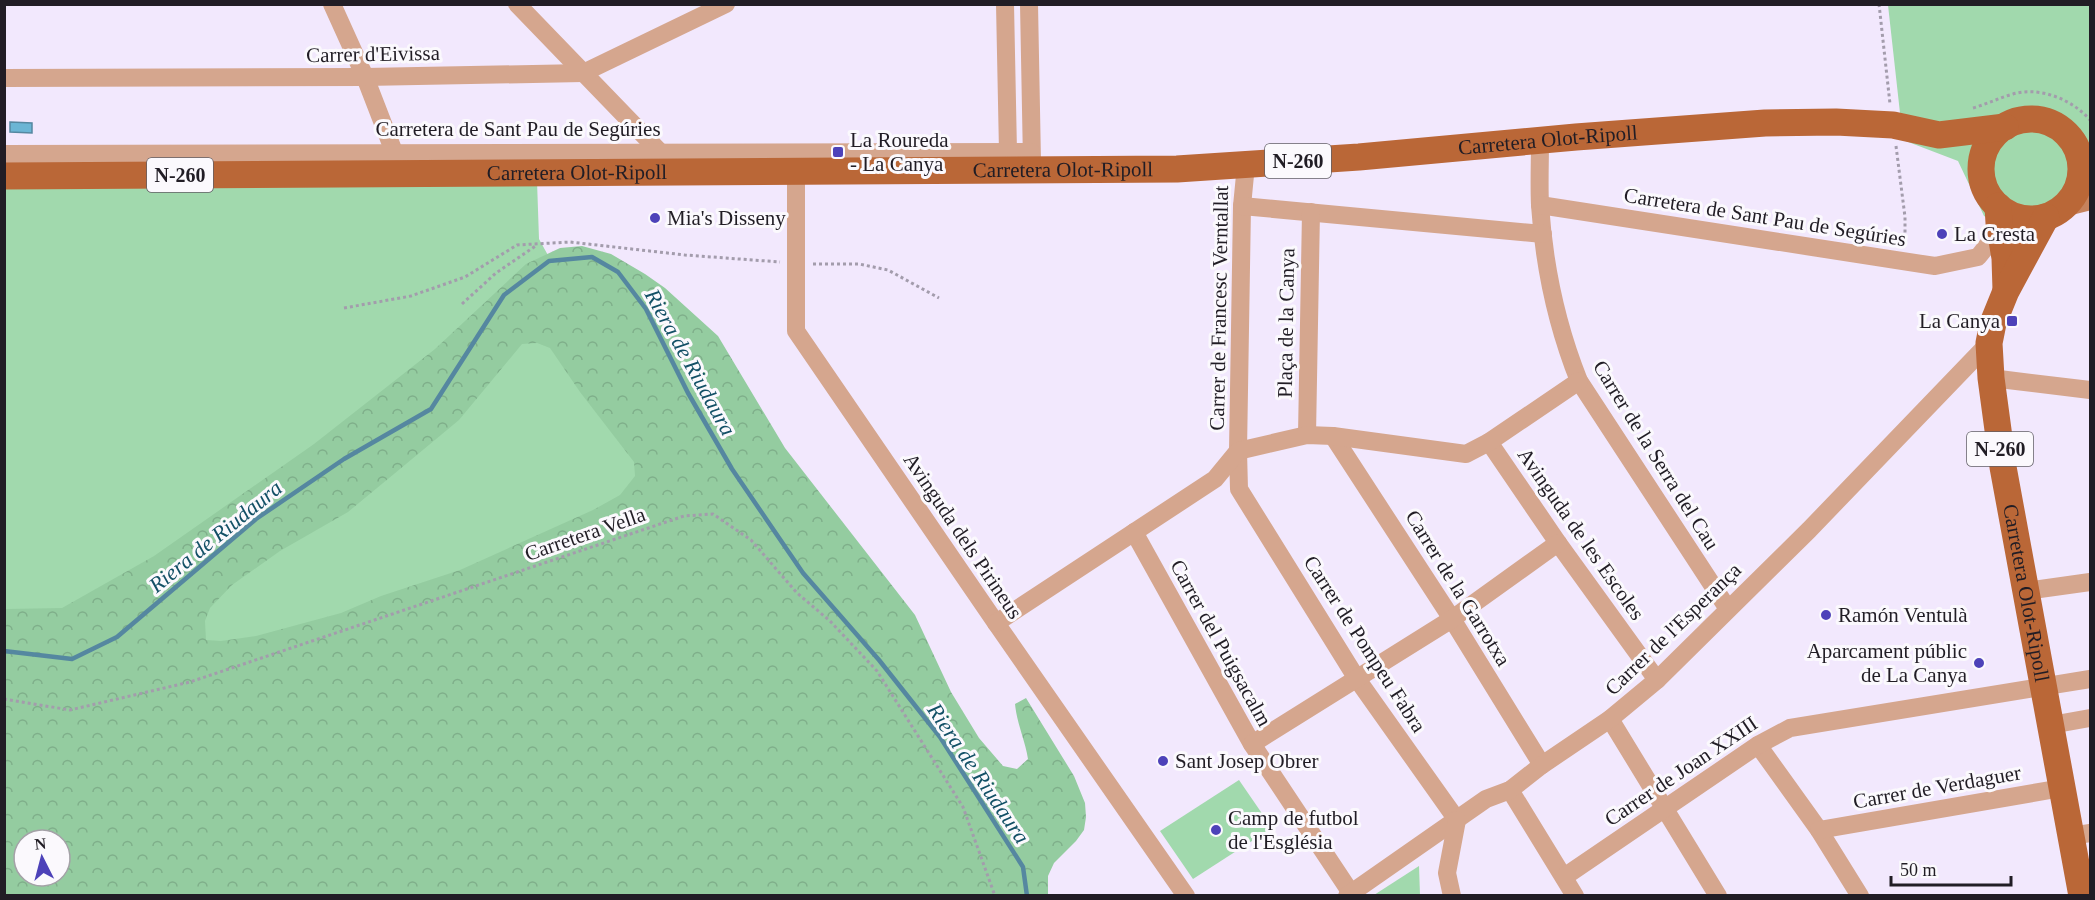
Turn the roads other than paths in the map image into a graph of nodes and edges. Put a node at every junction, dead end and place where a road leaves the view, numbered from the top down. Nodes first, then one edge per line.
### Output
1 (518, 4) edge
2 (726, 4) edge
3 (1005, 4) edge
4 (1029, 4) edge
5 (337, 7) edge
6 (583, 73) junction
7 (365, 77) junction
8 (4, 78) edge
9 (2005, 127) junction
10 (1940, 135) junction
11 (1540, 141) junction
12 (659, 151) junction
13 (394, 152) junction
14 (1008, 152) junction
15 (4, 154) edge
16 (2085, 160) edge
17 (1032, 161) junction
18 (1246, 165) junction
19 (1981, 167) junction
20 (796, 172) junction
21 (4, 176) edge
22 (1540, 205) junction
23 (1242, 206) junction
24 (2068, 206) edge
25 (1311, 212) junction
26 (1998, 215) junction
27 (1543, 234) junction
28 (2006, 291) junction
29 (1989, 343) junction
30 (1991, 378) junction
31 (1579, 381) junction
32 (2091, 390) edge
33 (1307, 435) junction
34 (1334, 436) junction
35 (1489, 442) junction
36 (1238, 451) junction
37 (1239, 489) joint
38 (1134, 532) junction
39 (1558, 543) junction
40 (2091, 582) edge
41 (2026, 591) junction
42 (1728, 609) junction
43 (1452, 619) junction
44 (996, 623) junction
45 (1357, 679) junction
46 (2091, 679) edge
47 (1657, 680) junction
48 (2044, 687) junction
49 (2091, 718) edge
50 (1610, 719) junction
51 (2051, 725) junction
52 (1252, 744) junction
53 (1758, 745) junction
54 (1542, 765) junction
55 (2062, 788) junction
56 (1510, 790) junction
57 (1664, 810) junction
58 (1457, 820) junction
59 (1819, 830) junction
60 (2081, 835) edge
61 (1564, 877) junction
62 (1349, 894) edge
63 (1186, 896) edge
64 (1452, 896) edge
65 (1575, 896) edge
66 (1718, 896) edge
67 (1860, 896) edge
68 (2082, 896) edge

1 - 6 street
2 - 6 street, Carrer d'Eivissa
3 - 14 street
4 - 17 street
5 - 7 street
6 - 7 street, Carrer d'Eivissa
6 - 12 street
7 - 8 street, Carrer d'Eivissa
7 - 13 street
9 - 10 main road, Carretera Olot-Ripoll / N-260
9 - 16 main road, N-260
9 - 19 main road
10 - 11 main road, Carretera Olot-Ripoll / N-260
10 - 19 main road, Carretera Olot-Ripoll / N-260
11 - 18 main road, Carretera Olot-Ripoll / N-260
11 - 22 street, Carrer de la Serra del Cau
12 - 13 street, Carretera de Sant Pau de Segúries
12 - 14 street, Carretera de Sant Pau de Segúries
13 - 15 street, Carretera de Sant Pau de Segúries
14 - 17 street, Carretera de Sant Pau de Segúries
16 - 24 main road, N-260
17 - 18 main road, Carretera Olot-Ripoll / N-260
17 - 20 main road, Carretera Olot-Ripoll / N-260
18 - 23 street, Carrer de Francesc Verntallat
19 - 26 main road, N-260
20 - 21 main road, Carretera Olot-Ripoll / N-260
20 - 44 street, Avinguda dels Pirineus
22 - 26 street, Carretera de Sant Pau de Segúries
22 - 27 street, Carrer de la Serra del Cau
23 - 25 street
23 - 36 street, Carrer de Francesc Verntallat
24 - 26 main road
24 - 28 main road, Carretera Olot-Ripoll / N-260
25 - 27 street
25 - 33 street, Plaça de la Canya
26 - 28 main road, Carretera Olot-Ripoll / N-260
27 - 31 street, Carrer de la Serra del Cau
28 - 29 main road, Carretera Olot-Ripoll / N-260
29 - 30 main road, Carretera Olot-Ripoll / N-260
29 - 42 street, Carrer de l'Esperança
30 - 32 street
30 - 41 main road, Carretera Olot-Ripoll / N-260
31 - 35 street
31 - 42 street, Carrer de la Serra del Cau
33 - 34 street
33 - 36 street
34 - 35 street
34 - 43 street, Carrer de la Garrotxa
35 - 39 street, Avinguda de les Escoles
36 - 37 street, Carrer de Francesc Verntallat
36 - 38 street, Carrer de Francesc Verntallat
37 - 45 street, Carrer de Pompeu Fabra
38 - 44 street, Carrer de Francesc Verntallat
38 - 52 street, Carrer del Puigsacalm
39 - 43 street
39 - 47 street, Avinguda de les Escoles
40 - 41 street
41 - 48 main road, Carretera Olot-Ripoll / N-260
42 - 47 street, Carrer de l'Esperança
43 - 45 street
43 - 54 street, Carrer de la Garrotxa
44 - 63 street, Avinguda dels Pirineus
45 - 52 street
45 - 58 street, Carrer de Pompeu Fabra
46 - 48 street, Carrer de Joan XXIII
47 - 50 street, Carrer de l'Esperança
48 - 51 main road, Carretera Olot-Ripoll / N-260
48 - 53 street, Carrer de Joan XXIII
49 - 51 street
50 - 54 street, Carrer de l'Esperança
50 - 57 street
51 - 55 main road, Carretera Olot-Ripoll / N-260
52 - 62 street, Carrer del Puigsacalm
53 - 57 street, Carrer de Joan XXIII
53 - 59 street
54 - 56 street, Carrer de l'Esperança
55 - 59 street, Carrer de Verdaguer
55 - 60 main road, Carretera Olot-Ripoll / N-260
56 - 58 street, Carrer de l'Esperança
56 - 61 street
57 - 61 street, Carrer de Joan XXIII
57 - 66 street
58 - 62 street, Carrer de l'Esperança
58 - 64 street
59 - 67 street
60 - 68 main road, Carretera Olot-Ripoll / N-260
61 - 65 street

